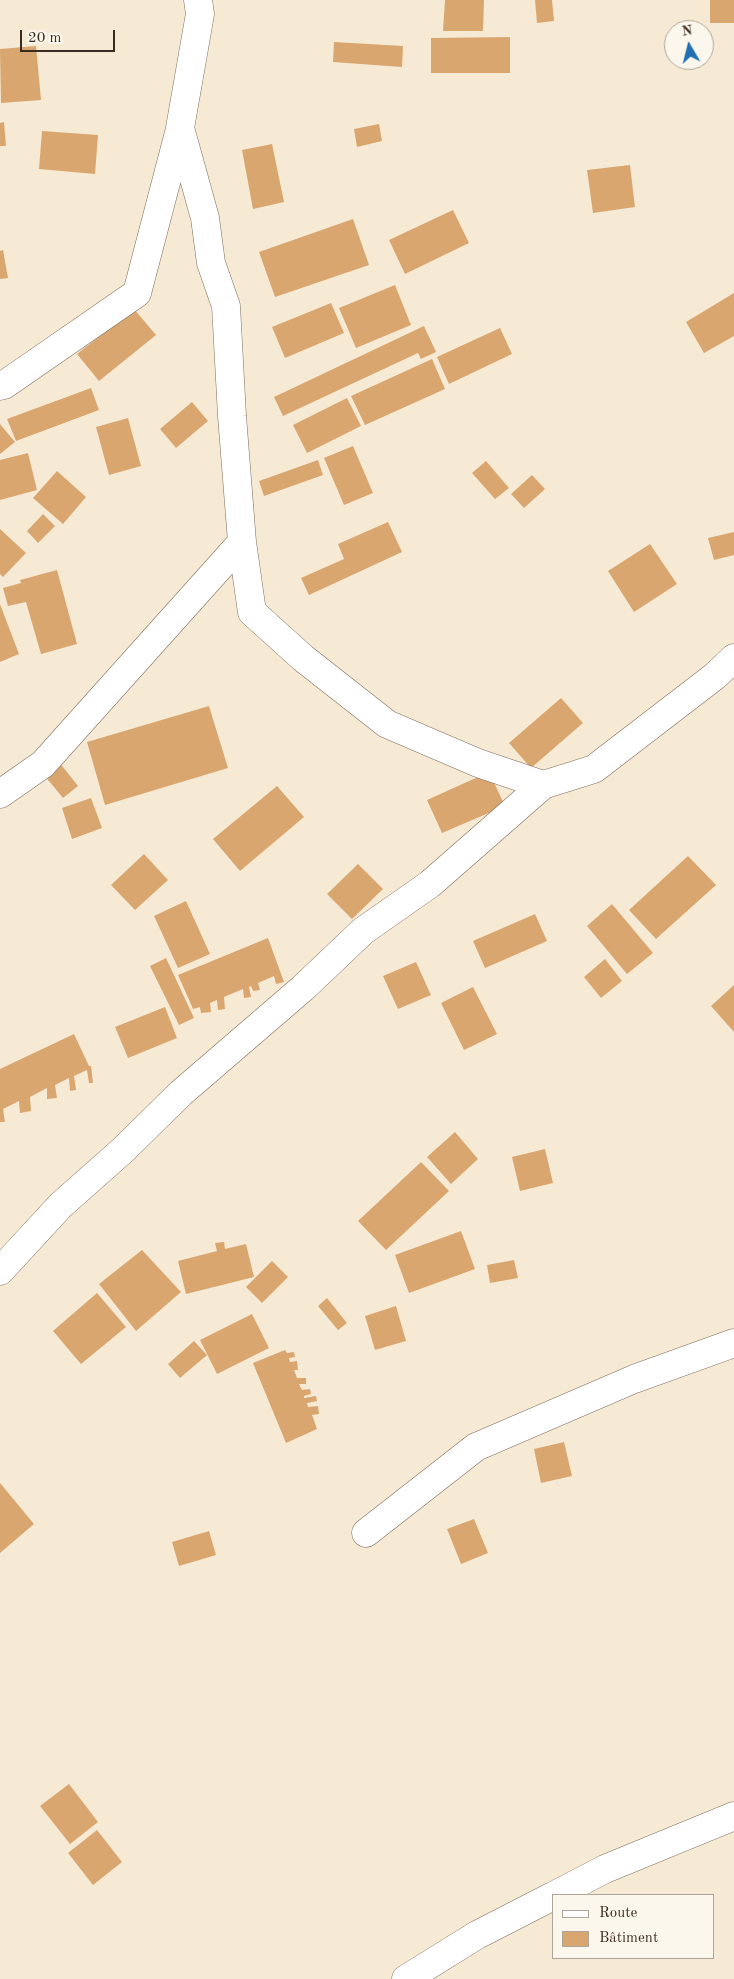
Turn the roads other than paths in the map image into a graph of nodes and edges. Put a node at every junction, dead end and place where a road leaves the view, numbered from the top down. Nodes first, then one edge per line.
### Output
1 (198, 0) edge
2 (180, 128) junction
3 (0, 386) edge
4 (242, 542) junction
5 (734, 658) edge
6 (543, 786) junction
7 (0, 794) edge
8 (0, 1272) edge
9 (734, 1343) edge
10 (366, 1533) dead end
11 (734, 1816) edge
12 (558, 1894) edge
13 (552, 1897) edge
14 (406, 1979) edge

1 - 2 street
2 - 3 street
2 - 4 street
4 - 6 street
4 - 7 street
5 - 6 street
6 - 8 street
9 - 10 street
11 - 12 street
13 - 14 street

